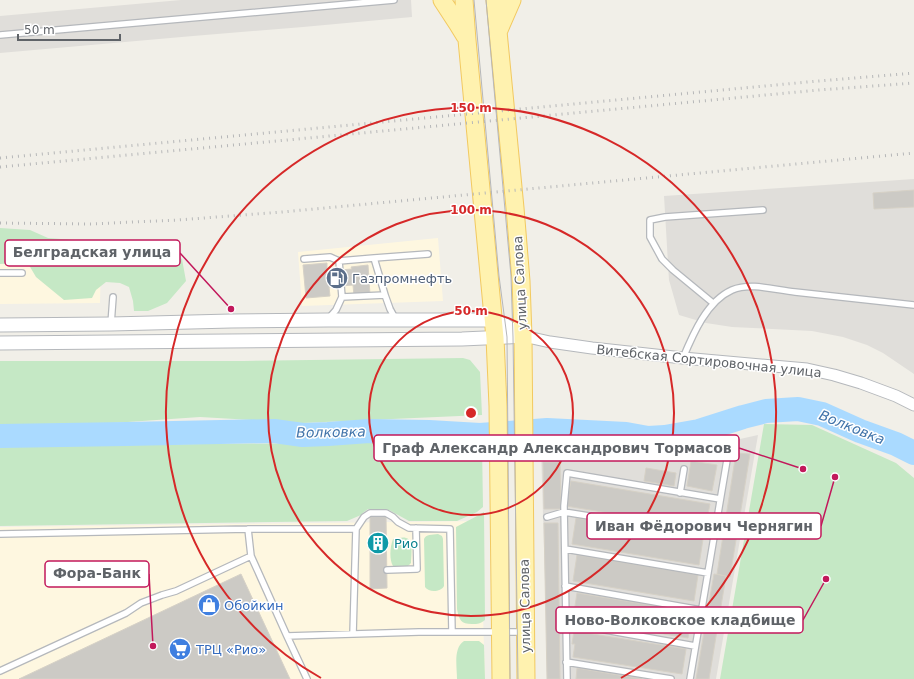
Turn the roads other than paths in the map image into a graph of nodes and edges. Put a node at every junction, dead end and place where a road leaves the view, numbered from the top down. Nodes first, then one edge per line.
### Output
1 (394, 0) edge
2 (442, 0) edge
3 (464, 0) edge
4 (495, 0) edge
5 (512, 0) edge
6 (498, 32) junction
7 (0, 35) edge
8 (467, 40) junction
9 (763, 210) dead end
10 (428, 254) dead end
11 (374, 258) junction
12 (304, 259) dead end
13 (339, 261) junction
14 (0, 273) edge
15 (22, 273) dead end
16 (385, 295) junction
17 (342, 297) junction
18 (113, 298) dead end
19 (713, 303) junction
20 (914, 305) edge
21 (328, 320) junction
22 (396, 320) junction
23 (493, 320) junction
24 (111, 324) junction
25 (0, 325) edge
26 (523, 336) junction
27 (495, 338) junction
28 (0, 343) edge
29 (683, 358) junction
30 (914, 405) edge
31 (726, 460) dead end
32 (684, 469) dead end
33 (680, 493) junction
34 (720, 499) junction
35 (564, 512) junction
36 (547, 517) dead end
37 (416, 528) junction
38 (248, 529) junction
39 (356, 529) junction
40 (0, 534) edge
41 (714, 536) junction
42 (565, 549) junction
43 (251, 556) junction
44 (387, 570) dead end
45 (708, 573) junction
46 (565, 586) junction
47 (701, 610) junction
48 (566, 623) junction
49 (452, 632) junction
50 (500, 632) junction
51 (526, 632) junction
52 (354, 634) junction
53 (288, 636) junction
54 (695, 646) junction
55 (566, 662) junction
56 (0, 671) edge
57 (307, 679) edge
58 (501, 679) edge
59 (526, 679) edge
60 (567, 679) edge
61 (671, 679) edge
62 (690, 679) edge

1 - 7 lane
2 - 8 main road
3 - 8 main road
4 - 6 main road, улица Салова
5 - 6 main road
6 - 26 main road, улица Салова
8 - 23 main road
9 - 19 lane
10 - 11 lane
11 - 13 lane
11 - 16 lane
12 - 13 lane
13 - 17 lane
14 - 15 lane
16 - 17 lane
16 - 22 lane
17 - 21 lane
18 - 24 lane
19 - 20 lane
19 - 29 lane
21 - 22 street
21 - 24 street
22 - 23 street
23 - 26 street
23 - 27 main road
24 - 25 street
26 - 27 street
26 - 29 street, Витебская Сортировочная улица
26 - 51 main road, улица Салова
27 - 28 street
27 - 50 main road, улица Салова
29 - 30 street, Витебская Сортировочная улица
31 - 34 lane
32 - 33 lane
33 - 34 lane
33 - 35 lane
34 - 41 lane
35 - 36 lane
35 - 41 lane
35 - 42 lane
37 - 39 lane
37 - 44 lane
37 - 49 lane
38 - 39 lane
38 - 40 lane
38 - 43 lane
39 - 52 lane
41 - 45 lane
42 - 45 lane
42 - 46 lane
43 - 53 lane
43 - 56 lane
45 - 47 lane
46 - 47 lane
46 - 48 lane
47 - 54 lane
48 - 54 lane
48 - 55 lane
49 - 50 lane
49 - 52 lane
50 - 51 lane
50 - 58 main road, улица Салова
51 - 59 main road, улица Салова
52 - 53 lane
53 - 57 lane
54 - 62 lane
55 - 60 lane
55 - 61 lane

